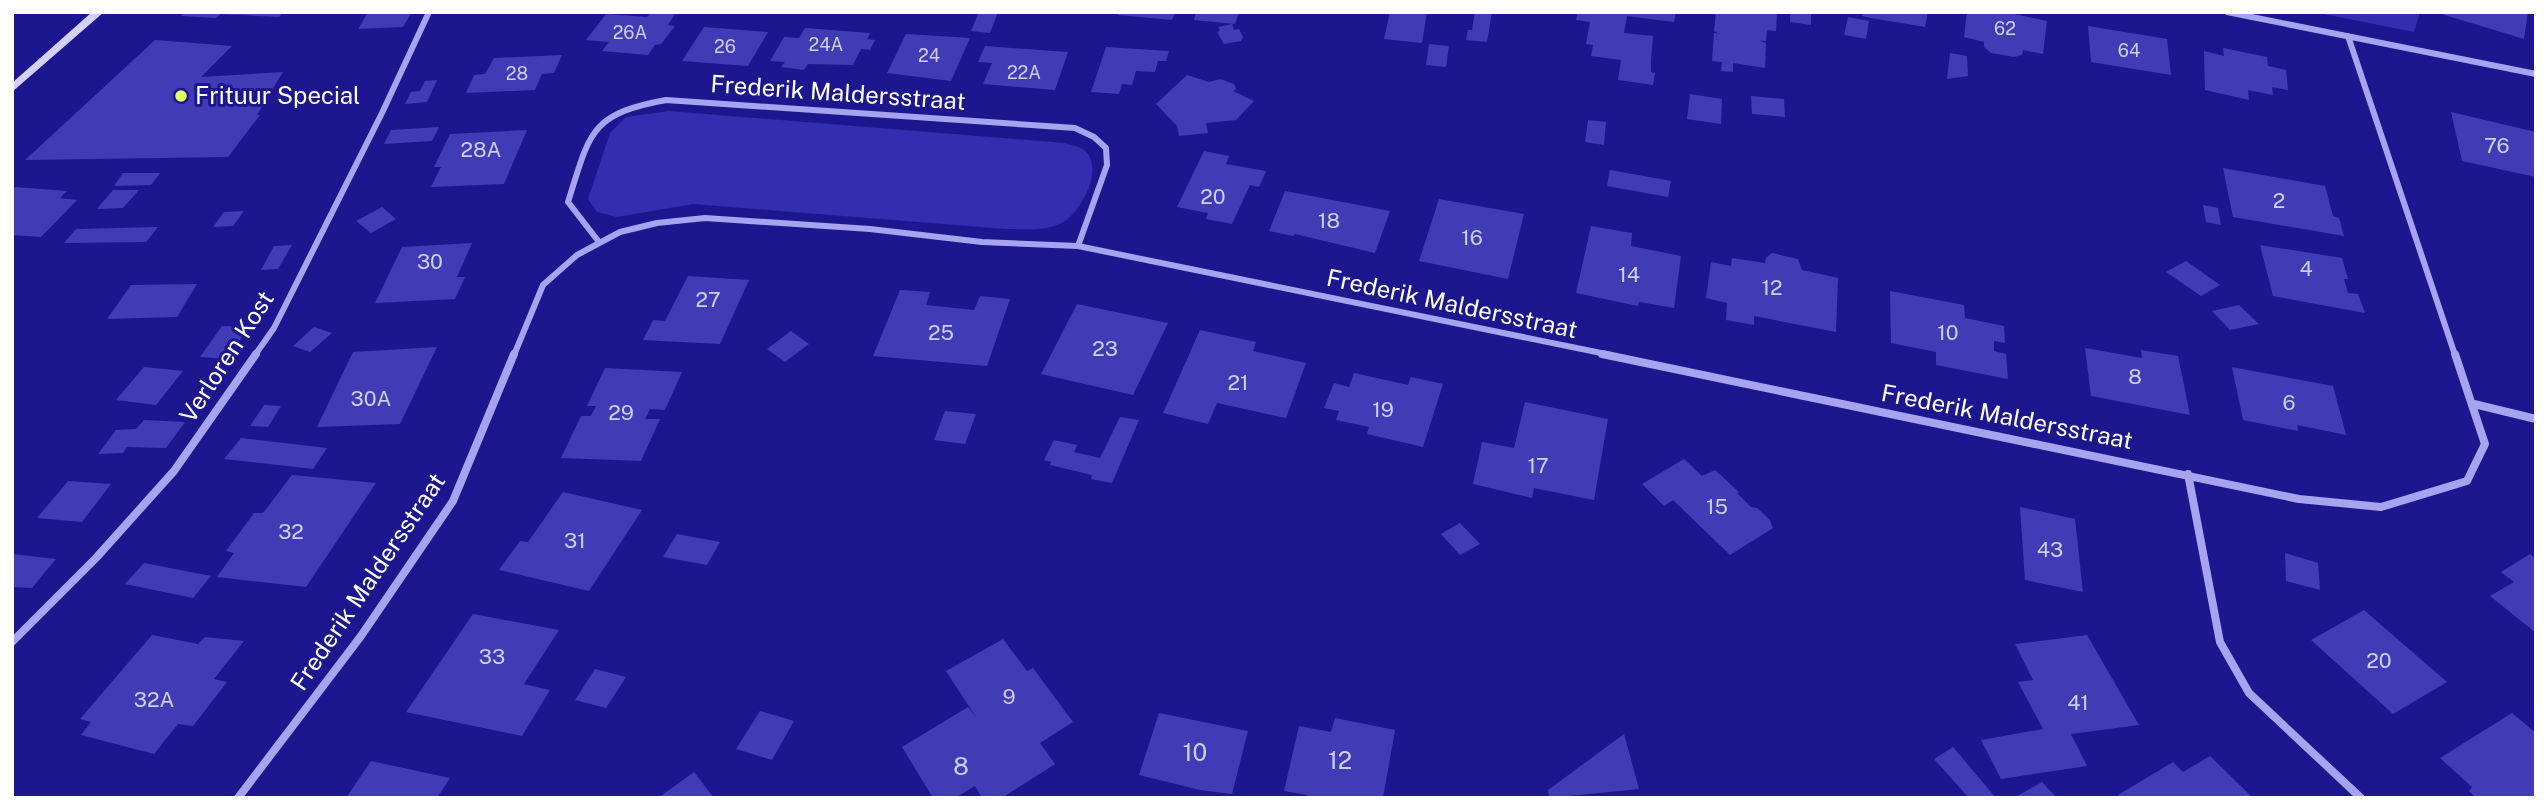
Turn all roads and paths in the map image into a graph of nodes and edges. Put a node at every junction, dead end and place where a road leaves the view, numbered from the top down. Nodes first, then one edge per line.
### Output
1 (99, 12) edge
2 (429, 12) edge
3 (2227, 12) edge
4 (2348, 36) junction
5 (2536, 74) edge
6 (12, 89) edge
7 (599, 242) junction
8 (1078, 246) junction
9 (2474, 404) junction
10 (2536, 419) edge
11 (2188, 474) junction
12 (12, 642) edge
13 (237, 798) edge
14 (2361, 798) edge

1 - 6 main road
2 - 12 street, Verloren Kost
3 - 4 street
4 - 5 street
4 - 9 street, Frederik Maldersstraat
7 - 8 street, Frederik Maldersstraat
7 - 8 street, Frederik Maldersstraat
7 - 13 street, Frederik Maldersstraat
8 - 11 street, Frederik Maldersstraat
9 - 10 street
9 - 11 street, Frederik Maldersstraat
11 - 14 street

